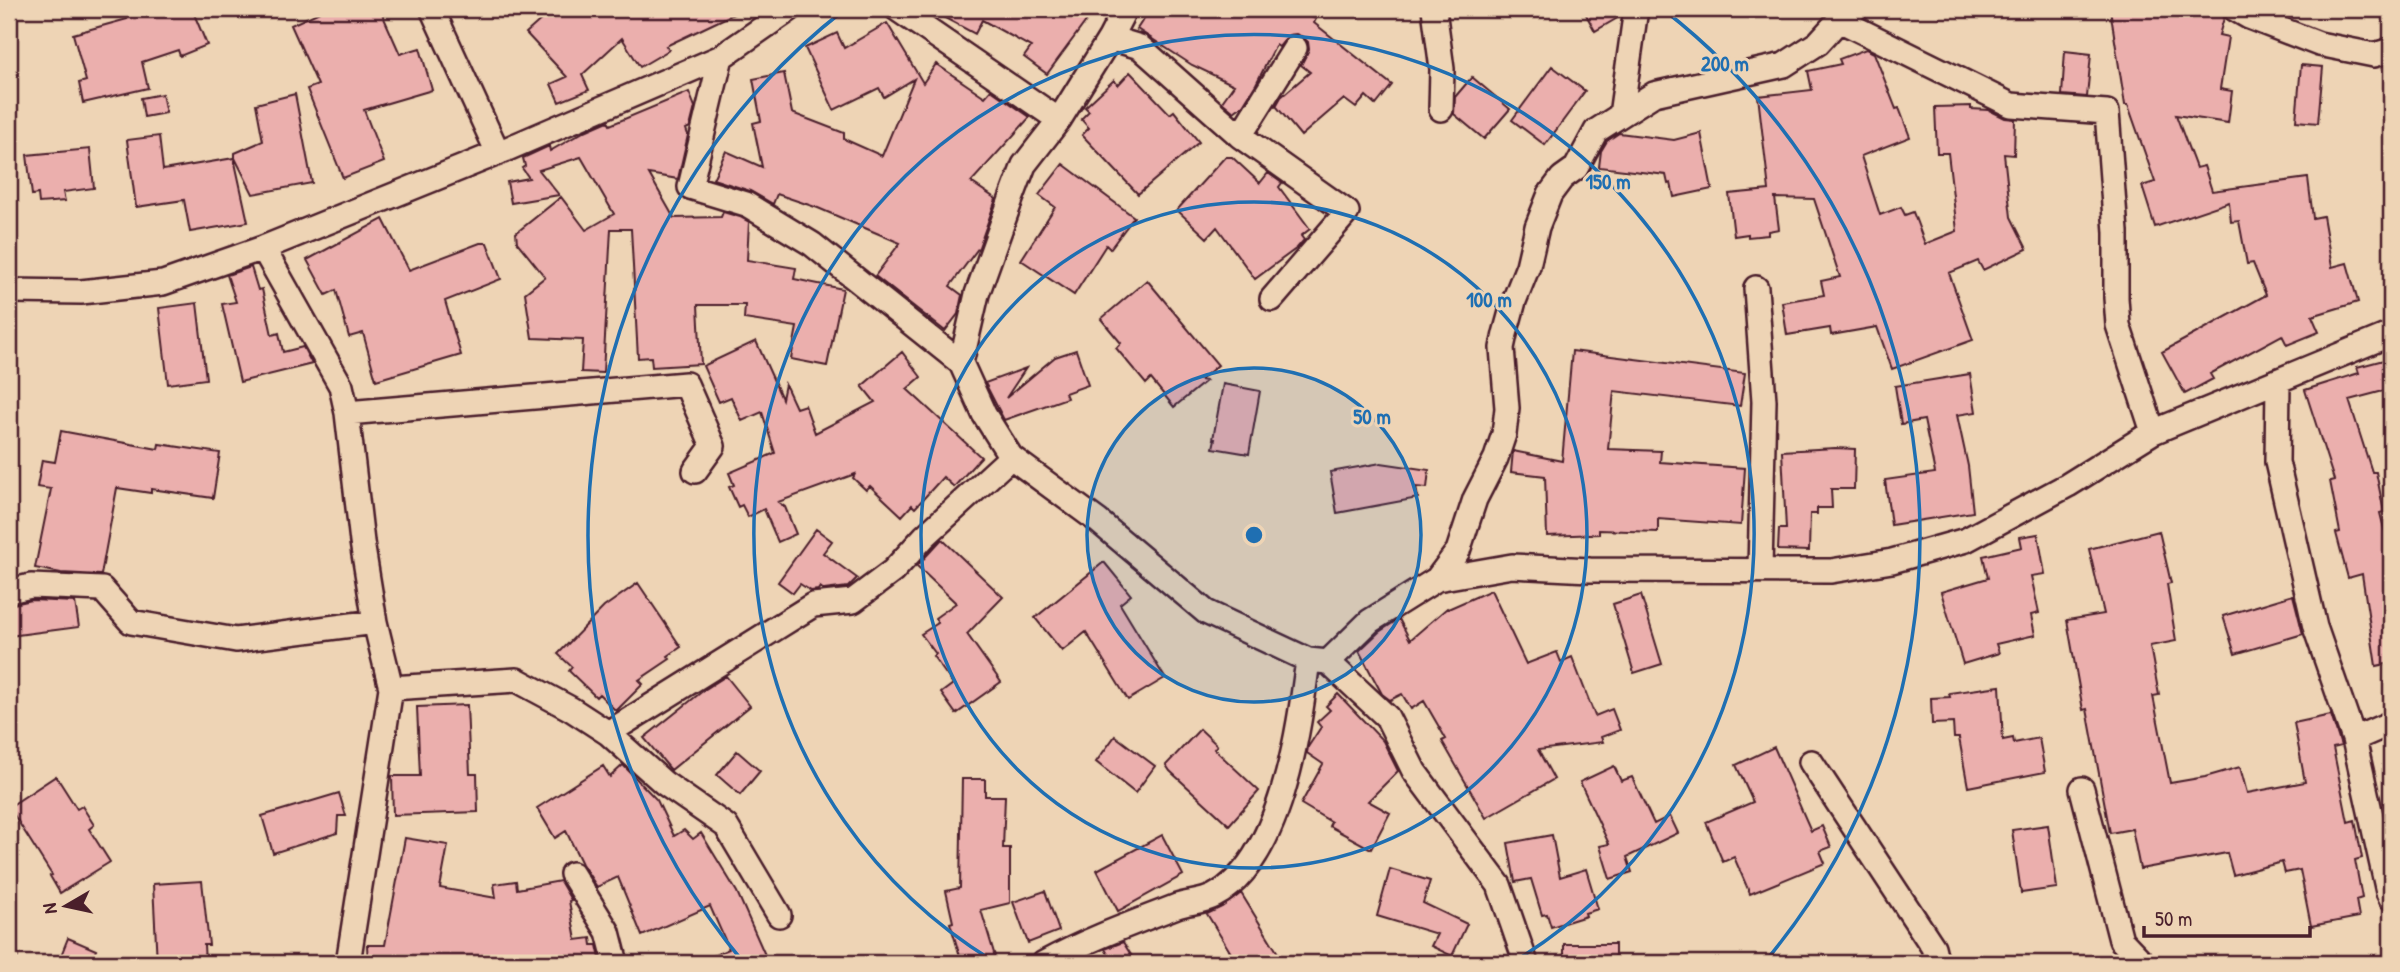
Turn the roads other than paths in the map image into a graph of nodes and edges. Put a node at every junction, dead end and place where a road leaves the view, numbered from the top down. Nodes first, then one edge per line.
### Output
1 (432, 9) edge
2 (897, 9) edge
3 (1125, 9) edge
4 (1434, 9) edge
5 (1636, 9) edge
6 (2235, 9) edge
7 (782, 11) edge
8 (1847, 14) edge
9 (1110, 38) junction
10 (1295, 48) dead end
11 (2391, 50) edge
12 (721, 57) junction
13 (1628, 63) junction
14 (1654, 94) junction
15 (1441, 109) dead end
16 (1621, 115) junction
17 (1059, 120) junction
18 (1240, 136) junction
19 (498, 153) junction
20 (263, 248) junction
21 (1756, 288) dead end
22 (9, 291) edge
23 (1272, 299) dead end
24 (2391, 334) edge
25 (961, 363) junction
26 (2278, 381) junction
27 (347, 413) junction
28 (2153, 432) junction
29 (1011, 457) junction
30 (695, 471) dead end
31 (1760, 569) junction
32 (1437, 579) junction
33 (9, 591) edge
34 (374, 622) junction
35 (1318, 661) junction
36 (391, 688) junction
37 (2391, 723) edge
38 (608, 733) junction
39 (2354, 739) junction
40 (1811, 762) dead end
41 (2082, 789) dead end
42 (572, 874) dead end
43 (2391, 898) edge
44 (779, 915) dead end
45 (348, 963) edge
46 (616, 963) edge
47 (1045, 963) edge
48 (1526, 963) edge
49 (1937, 963) edge
50 (2143, 963) edge

1 - 19 street
2 - 17 street
3 - 9 street
4 - 15 street
5 - 13 street
6 - 11 street
7 - 12 street
8 - 14 street
8 - 28 street
9 - 17 street
9 - 18 street
10 - 18 street
12 - 19 street
12 - 25 street
13 - 14 street
13 - 16 street
14 - 16 street
16 - 32 street
17 - 25 street
18 - 23 street
19 - 20 street
20 - 22 street
20 - 27 street
21 - 31 street
24 - 26 street
25 - 29 street
26 - 28 street
26 - 39 street
27 - 30 street
27 - 34 street
28 - 31 street
29 - 35 street
29 - 38 street
31 - 32 street
32 - 35 street
33 - 34 street
34 - 36 street
35 - 47 street
35 - 48 street
36 - 38 street
36 - 45 street
37 - 39 street
38 - 44 street
39 - 43 street
40 - 49 street
41 - 50 street
42 - 46 street

